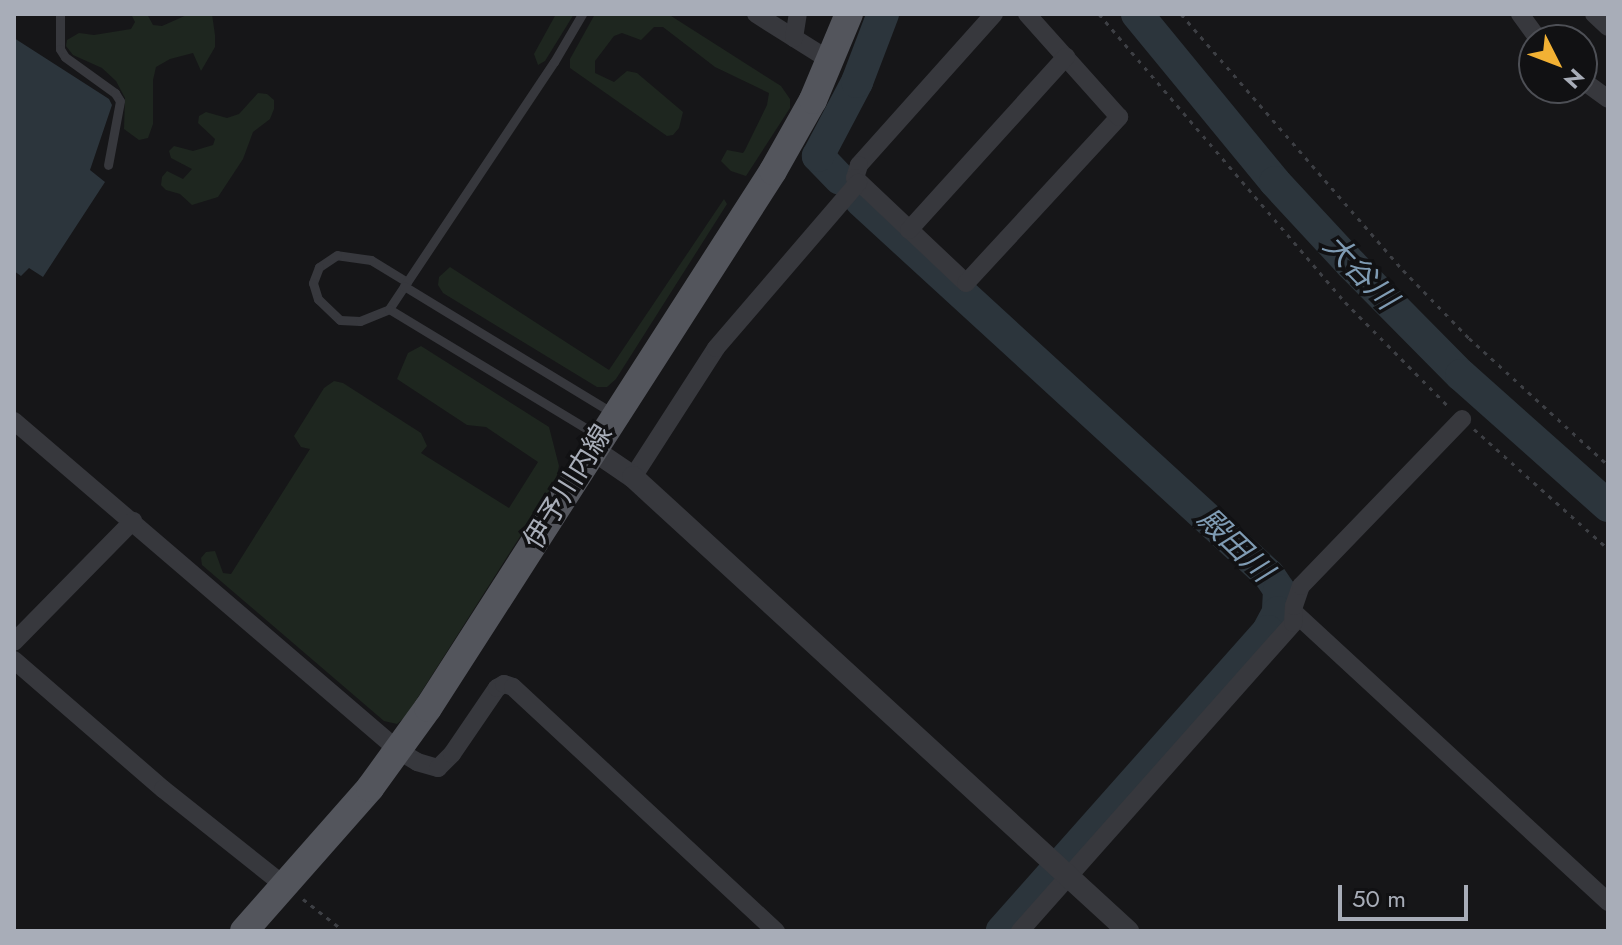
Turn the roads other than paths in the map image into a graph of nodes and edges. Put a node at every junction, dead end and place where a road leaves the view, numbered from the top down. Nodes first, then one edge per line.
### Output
1 (60, 14) edge
2 (582, 14) edge
3 (756, 14) edge
4 (798, 14) edge
5 (849, 14) edge
6 (994, 14) edge
7 (1027, 14) edge
8 (1594, 14) edge
9 (1608, 27) edge
10 (794, 38) junction
11 (1066, 57) junction
12 (831, 61) junction
13 (108, 165) dead end
14 (858, 183) junction
15 (909, 230) junction
16 (405, 284) junction
17 (389, 309) junction
18 (1462, 419) road end
19 (14, 421) edge
20 (602, 433) junction
21 (633, 477) junction
22 (133, 521) junction
23 (1296, 614) junction
24 (14, 642) edge
25 (14, 660) edge
26 (399, 751) junction
27 (1067, 875) junction
28 (285, 886) junction
29 (1608, 902) edge
30 (244, 931) edge
31 (776, 931) edge
32 (1020, 931) edge
33 (1128, 931) edge

1 - 13 lane
2 - 16 lane
3 - 10 street
4 - 10 street
5 - 12 main road, 伊予川内線
6 - 14 street
7 - 11 street
8 - 9 street
10 - 12 street
11 - 15 street
11 - 15 street
12 - 20 main road, 伊予川内線
14 - 15 street
14 - 21 street
16 - 17 lane
16 - 17 lane
16 - 20 lane
17 - 20 lane
18 - 23 street
19 - 22 street
20 - 21 street
20 - 26 main road, 伊予川内線
21 - 27 street
22 - 24 street
22 - 26 street
23 - 27 street
23 - 29 street
25 - 28 street
26 - 28 main road, 伊予川内線
26 - 31 street
27 - 32 street
27 - 33 street
28 - 30 main road, 伊予川内線

